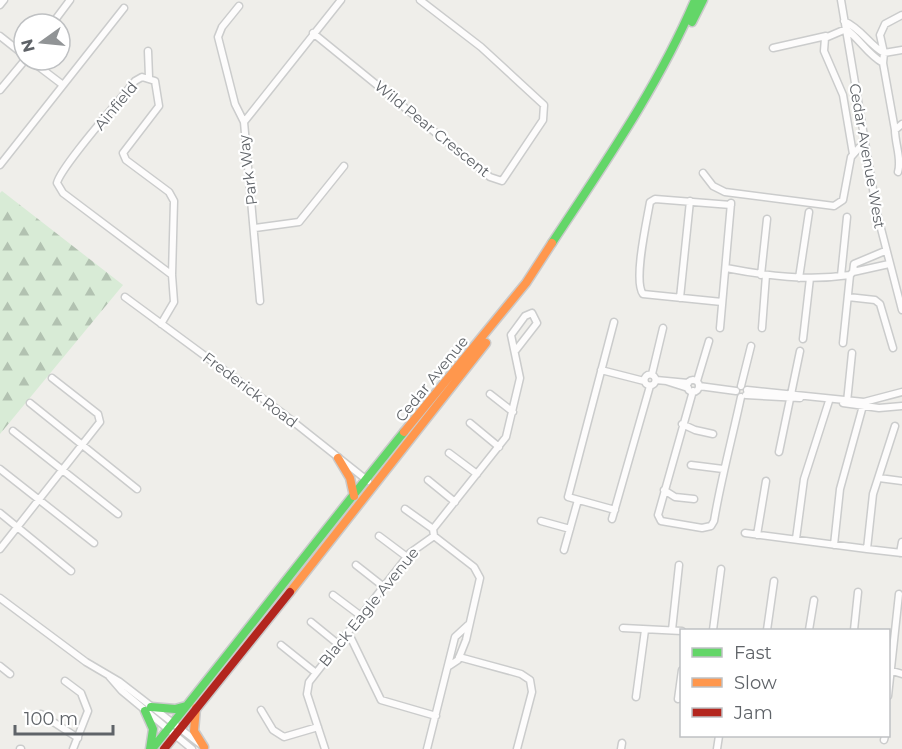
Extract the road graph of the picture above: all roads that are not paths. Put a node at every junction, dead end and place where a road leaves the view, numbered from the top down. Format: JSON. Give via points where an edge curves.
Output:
{"nodes":[{"id":1,"x":4,"y":0,"type":"edge"},
{"id":2,"x":341,"y":0,"type":"edge"},
{"id":3,"x":420,"y":0,"type":"edge"},
{"id":4,"x":695,"y":0,"type":"edge"},
{"id":5,"x":703,"y":0,"type":"edge"},
{"id":6,"x":841,"y":0,"type":"edge"},
{"id":7,"x":0,"y":5,"type":"edge"},
{"id":8,"x":240,"y":6,"type":"dead end"},
{"id":9,"x":124,"y":8,"type":"dead end"},
{"id":10,"x":902,"y":15,"type":"edge"},
{"id":11,"x":844,"y":21,"type":"junction"},
{"id":12,"x":846,"y":29,"type":"junction"},
{"id":13,"x":313,"y":33,"type":"junction"},
{"id":14,"x":0,"y":36,"type":"edge"},
{"id":15,"x":827,"y":36,"type":"junction"},
{"id":16,"x":12,"y":46,"type":"edge"},
{"id":17,"x":773,"y":48,"type":"dead end"},
{"id":18,"x":902,"y":50,"type":"edge"},
{"id":19,"x":148,"y":51,"type":"dead end"},
{"id":20,"x":884,"y":53,"type":"junction"},
{"id":21,"x":882,"y":63,"type":"junction"},
{"id":22,"x":15,"y":72,"type":"edge"},
{"id":23,"x":46,"y":72,"type":"edge"},
{"id":24,"x":149,"y":77,"type":"junction"},
{"id":25,"x":63,"y":85,"type":"junction"},
{"id":26,"x":0,"y":90,"type":"edge"},
{"id":27,"x":244,"y":122,"type":"junction"},
{"id":28,"x":902,"y":124,"type":"edge"},
{"id":29,"x":895,"y":130,"type":"junction"},
{"id":30,"x":865,"y":141,"type":"junction"},
{"id":31,"x":853,"y":154,"type":"junction"},
{"id":32,"x":0,"y":165,"type":"edge"},
{"id":33,"x":344,"y":166,"type":"dead end"},
{"id":34,"x":898,"y":172,"type":"dead end"},
{"id":35,"x":703,"y":173,"type":"dead end"},
{"id":36,"x":690,"y":201,"type":"junction"},
{"id":37,"x":809,"y":212,"type":"dead end"},
{"id":38,"x":847,"y":217,"type":"dead end"},
{"id":39,"x":767,"y":219,"type":"dead end"},
{"id":40,"x":255,"y":228,"type":"junction"},
{"id":41,"x":885,"y":251,"type":"junction"},
{"id":42,"x":889,"y":264,"type":"junction"},
{"id":43,"x":726,"y":268,"type":"junction"},
{"id":44,"x":851,"y":273,"type":"junction"},
{"id":45,"x":172,"y":275,"type":"junction"},
{"id":46,"x":764,"y":275,"type":"junction"},
{"id":47,"x":841,"y":276,"type":"junction"},
{"id":48,"x":799,"y":278,"type":"junction"},
{"id":49,"x":810,"y":278,"type":"junction"},
{"id":50,"x":125,"y":297,"type":"dead end"},
{"id":51,"x":848,"y":297,"type":"junction"},
{"id":52,"x":680,"y":298,"type":"junction"},
{"id":53,"x":260,"y":301,"type":"dead end"},
{"id":54,"x":722,"y":302,"type":"junction"},
{"id":55,"x":902,"y":310,"type":"edge"},
{"id":56,"x":614,"y":322,"type":"dead end"},
{"id":57,"x":161,"y":324,"type":"junction"},
{"id":58,"x":663,"y":327,"type":"dead end"},
{"id":59,"x":720,"y":327,"type":"dead end"},
{"id":60,"x":762,"y":328,"type":"dead end"},
{"id":61,"x":803,"y":339,"type":"dead end"},
{"id":62,"x":709,"y":341,"type":"dead end"},
{"id":63,"x":843,"y":343,"type":"dead end"},
{"id":64,"x":751,"y":346,"type":"dead end"},
{"id":65,"x":893,"y":348,"type":"dead end"},
{"id":66,"x":516,"y":350,"type":"junction"},
{"id":67,"x":800,"y":351,"type":"dead end"},
{"id":68,"x":852,"y":353,"type":"dead end"},
{"id":69,"x":601,"y":370,"type":"junction"},
{"id":70,"x":654,"y":377,"type":"junction"},
{"id":71,"x":52,"y":378,"type":"dead end"},
{"id":72,"x":647,"y":383,"type":"junction"},
{"id":73,"x":698,"y":383,"type":"junction"},
{"id":74,"x":690,"y":388,"type":"junction"},
{"id":75,"x":742,"y":392,"type":"junction"},
{"id":76,"x":902,"y":392,"type":"edge"},
{"id":77,"x":490,"y":394,"type":"dead end"},
{"id":78,"x":791,"y":396,"type":"junction"},
{"id":79,"x":829,"y":401,"type":"junction"},
{"id":80,"x":847,"y":401,"type":"junction"},
{"id":81,"x":30,"y":403,"type":"dead end"},
{"id":82,"x":864,"y":404,"type":"junction"},
{"id":83,"x":902,"y":406,"type":"edge"},
{"id":84,"x":513,"y":412,"type":"junction"},
{"id":85,"x":470,"y":423,"type":"dead end"},
{"id":86,"x":682,"y":424,"type":"junction"},
{"id":87,"x":895,"y":426,"type":"dead end"},
{"id":88,"x":12,"y":431,"type":"dead end"},
{"id":89,"x":713,"y":434,"type":"dead end"},
{"id":90,"x":84,"y":445,"type":"junction"},
{"id":91,"x":499,"y":447,"type":"junction"},
{"id":92,"x":779,"y":452,"type":"dead end"},
{"id":93,"x":449,"y":453,"type":"dead end"},
{"id":94,"x":338,"y":458,"type":"junction"},
{"id":95,"x":691,"y":465,"type":"dead end"},
{"id":96,"x":0,"y":469,"type":"edge"},
{"id":97,"x":723,"y":469,"type":"junction"},
{"id":98,"x":63,"y":471,"type":"junction"},
{"id":99,"x":477,"y":474,"type":"junction"},
{"id":100,"x":879,"y":478,"type":"junction"},
{"id":101,"x":428,"y":480,"type":"dead end"},
{"id":102,"x":766,"y":481,"type":"dead end"},
{"id":103,"x":902,"y":482,"type":"edge"},
{"id":104,"x":370,"y":483,"type":"junction"},
{"id":105,"x":137,"y":489,"type":"dead end"},
{"id":106,"x":664,"y":490,"type":"junction"},
{"id":107,"x":354,"y":496,"type":"junction"},
{"id":108,"x":694,"y":499,"type":"dead end"},
{"id":109,"x":579,"y":500,"type":"junction"},
{"id":110,"x":40,"y":501,"type":"junction"},
{"id":111,"x":456,"y":501,"type":"junction"},
{"id":112,"x":405,"y":509,"type":"dead end"},
{"id":113,"x":615,"y":510,"type":"junction"},
{"id":114,"x":0,"y":513,"type":"edge"},
{"id":115,"x":118,"y":514,"type":"dead end"},
{"id":116,"x":612,"y":519,"type":"dead end"},
{"id":117,"x":541,"y":521,"type":"dead end"},
{"id":118,"x":19,"y":528,"type":"junction"},
{"id":119,"x":570,"y":529,"type":"junction"},
{"id":120,"x":433,"y":533,"type":"junction"},
{"id":121,"x":745,"y":533,"type":"dead end"},
{"id":122,"x":757,"y":534,"type":"junction"},
{"id":123,"x":379,"y":536,"type":"dead end"},
{"id":124,"x":796,"y":539,"type":"junction"},
{"id":125,"x":902,"y":542,"type":"edge"},
{"id":126,"x":94,"y":543,"type":"dead end"},
{"id":127,"x":834,"y":545,"type":"junction"},
{"id":128,"x":0,"y":549,"type":"edge"},
{"id":129,"x":867,"y":549,"type":"junction"},
{"id":130,"x":564,"y":550,"type":"dead end"},
{"id":131,"x":901,"y":553,"type":"edge"},
{"id":132,"x":407,"y":557,"type":"junction"},
{"id":133,"x":356,"y":565,"type":"dead end"},
{"id":134,"x":680,"y":565,"type":"dead end"},
{"id":135,"x":721,"y":569,"type":"dead end"},
{"id":136,"x":71,"y":571,"type":"dead end"},
{"id":137,"x":774,"y":581,"type":"dead end"},
{"id":138,"x":384,"y":587,"type":"junction"},
{"id":139,"x":858,"y":592,"type":"dead end"},
{"id":140,"x":333,"y":594,"type":"dead end"},
{"id":141,"x":899,"y":594,"type":"dead end"},
{"id":142,"x":0,"y":598,"type":"edge"},
{"id":143,"x":814,"y":600,"type":"dead end"},
{"id":144,"x":361,"y":616,"type":"junction"},
{"id":145,"x":310,"y":622,"type":"dead end"},
{"id":146,"x":471,"y":622,"type":"junction"},
{"id":147,"x":623,"y":628,"type":"dead end"},
{"id":148,"x":713,"y":629,"type":"edge"},
{"id":149,"x":767,"y":629,"type":"edge"},
{"id":150,"x":809,"y":629,"type":"edge"},
{"id":151,"x":854,"y":629,"type":"edge"},
{"id":152,"x":645,"y":630,"type":"junction"},
{"id":153,"x":672,"y":630,"type":"junction"},
{"id":154,"x":680,"y":631,"type":"edge"},
{"id":155,"x":348,"y":632,"type":"junction"},
{"id":156,"x":338,"y":644,"type":"junction"},
{"id":157,"x":281,"y":645,"type":"dead end"},
{"id":158,"x":459,"y":657,"type":"junction"},
{"id":159,"x":0,"y":666,"type":"edge"},
{"id":160,"x":449,"y":666,"type":"junction"},
{"id":161,"x":890,"y":670,"type":"edge"},
{"id":162,"x":316,"y":673,"type":"junction"},
{"id":163,"x":10,"y":674,"type":"dead end"},
{"id":164,"x":902,"y":674,"type":"edge"},
{"id":165,"x":680,"y":680,"type":"edge"},
{"id":166,"x":65,"y":681,"type":"dead end"},
{"id":167,"x":636,"y":697,"type":"dead end"},
{"id":168,"x":678,"y":699,"type":"dead end"},
{"id":169,"x":192,"y":707,"type":"junction"},
{"id":170,"x":148,"y":709,"type":"junction"},
{"id":171,"x":261,"y":710,"type":"dead end"},
{"id":172,"x":41,"y":714,"type":"dead end"},
{"id":173,"x":436,"y":716,"type":"junction"},
{"id":174,"x":318,"y":727,"type":"junction"},
{"id":175,"x":174,"y":728,"type":"junction"},
{"id":176,"x":78,"y":738,"type":"junction"},
{"id":177,"x":206,"y":748,"type":"edge"},
{"id":178,"x":73,"y":749,"type":"edge"},
{"id":179,"x":151,"y":749,"type":"edge"},
{"id":180,"x":164,"y":749,"type":"edge"},
{"id":181,"x":192,"y":749,"type":"edge"},
{"id":182,"x":325,"y":749,"type":"edge"},
{"id":183,"x":427,"y":749,"type":"edge"},
{"id":184,"x":517,"y":749,"type":"edge"}],
"edges":[{"from":1,"to":7,"type":"street"},
{"from":2,"to":13,"type":"street","name":"Park Way"},
{"from":3,"to":13,"type":"street","name":"Wild Pear Crescent","via":[[544,105],[543,120],[507,177],[500,181],[490,177]]},
{"from":4,"to":104,"type":"main road","name":"Cedar Avenue","via":[[636,116],[548,253]]},
{"from":5,"to":104,"type":"main road","name":"Cedar Avenue","via":[[631,132],[555,250]]},
{"from":6,"to":11,"type":"street","name":"Cedar Avenue West"},
{"from":8,"to":27,"type":"street","via":[[218,37],[234,104]]},
{"from":9,"to":25,"type":"street"},
{"from":10,"to":20,"type":"street","via":[[883,27],[880,38]]},
{"from":11,"to":12,"type":"street","name":"Cedar Avenue West"},
{"from":11,"to":20,"type":"street","via":[[862,31],[871,46]]},
{"from":12,"to":15,"type":"street"},
{"from":12,"to":21,"type":"street"},
{"from":12,"to":30,"type":"street","name":"Cedar Avenue West"},
{"from":13,"to":27,"type":"street","name":"Park Way"},
{"from":14,"to":16,"type":"street"},
{"from":15,"to":17,"type":"street"},
{"from":15,"to":31,"type":"street","via":[[824,51],[841,87]]},
{"from":18,"to":20,"type":"street"},
{"from":19,"to":24,"type":"street"},
{"from":20,"to":21,"type":"street"},
{"from":21,"to":29,"type":"street"},
{"from":22,"to":26,"type":"street"},
{"from":23,"to":25,"type":"street"},
{"from":24,"to":45,"type":"street","name":"Ainfield","via":[[156,85],[159,106],[123,153],[126,160],[173,198]]},
{"from":24,"to":45,"type":"street","name":"Ainfield","via":[[135,81],[57,183],[63,193]]},
{"from":25,"to":32,"type":"street"},
{"from":27,"to":40,"type":"street","name":"Park Way"},
{"from":28,"to":29,"type":"street"},
{"from":29,"to":34,"type":"street"},
{"from":30,"to":31,"type":"street"},
{"from":30,"to":41,"type":"street","name":"Cedar Avenue West"},
{"from":31,"to":35,"type":"street","via":[[843,200],[834,206],[725,192],[713,186]]},
{"from":33,"to":40,"type":"street","via":[[298,222]]},
{"from":36,"to":43,"type":"street","via":[[731,203]]},
{"from":36,"to":52,"type":"street"},
{"from":36,"to":52,"type":"street","via":[[658,198],[650,202],[642,258],[639,288],[643,294]]},
{"from":37,"to":48,"type":"street"},
{"from":38,"to":47,"type":"street"},
{"from":39,"to":46,"type":"street"},
{"from":40,"to":53,"type":"street","name":"Park Way"},
{"from":41,"to":42,"type":"street","name":"Cedar Avenue West"},
{"from":41,"to":44,"type":"street","via":[[854,264]]},
{"from":42,"to":44,"type":"street"},
{"from":42,"to":55,"type":"street","name":"Cedar Avenue West"},
{"from":43,"to":46,"type":"street"},
{"from":43,"to":54,"type":"street"},
{"from":44,"to":47,"type":"street"},
{"from":44,"to":51,"type":"street"},
{"from":45,"to":57,"type":"street","name":"Ainfield","via":[[174,302]]},
{"from":46,"to":48,"type":"street"},
{"from":46,"to":60,"type":"street"},
{"from":47,"to":49,"type":"street"},
{"from":48,"to":49,"type":"street"},
{"from":49,"to":61,"type":"street"},
{"from":50,"to":57,"type":"street","name":"Frederick Road"},
{"from":51,"to":63,"type":"street"},
{"from":51,"to":65,"type":"street","via":[[880,304]]},
{"from":52,"to":54,"type":"street"},
{"from":54,"to":59,"type":"street"},
{"from":56,"to":69,"type":"street"},
{"from":57,"to":94,"type":"street","name":"Frederick Road"},
{"from":58,"to":70,"type":"street"},
{"from":62,"to":73,"type":"street"},
{"from":64,"to":75,"type":"street"},
{"from":66,"to":66,"type":"street","name":"Black Eagle Avenue","via":[[513,331],[526,314],[532,313],[537,323]]},
{"from":66,"to":84,"type":"street","name":"Black Eagle Avenue","via":[[520,378]]},
{"from":67,"to":78,"type":"street"},
{"from":68,"to":80,"type":"street"},
{"from":69,"to":72,"type":"street"},
{"from":69,"to":109,"type":"street","via":[[568,497]]},
{"from":70,"to":72,"type":"street"},
{"from":70,"to":72,"type":"street","via":[[646,375]]},
{"from":70,"to":74,"type":"street"},
{"from":71,"to":90,"type":"street","via":[[98,414],[99,426]]},
{"from":72,"to":113,"type":"street"},
{"from":73,"to":74,"type":"street"},
{"from":73,"to":74,"type":"street"},
{"from":73,"to":75,"type":"street"},
{"from":74,"to":86,"type":"street"},
{"from":75,"to":78,"type":"street"},
{"from":75,"to":97,"type":"street"},
{"from":76,"to":82,"type":"street"},
{"from":77,"to":84,"type":"street"},
{"from":78,"to":79,"type":"street"},
{"from":78,"to":80,"type":"street"},
{"from":78,"to":92,"type":"street"},
{"from":79,"to":80,"type":"street"},
{"from":79,"to":124,"type":"street","via":[[804,479]]},
{"from":80,"to":82,"type":"street"},
{"from":81,"to":90,"type":"street"},
{"from":82,"to":83,"type":"street"},
{"from":82,"to":127,"type":"street","via":[[841,482]]},
{"from":84,"to":91,"type":"street","name":"Black Eagle Avenue"},
{"from":85,"to":91,"type":"street"},
{"from":86,"to":89,"type":"street"},
{"from":86,"to":106,"type":"street"},
{"from":87,"to":100,"type":"street"},
{"from":88,"to":98,"type":"street"},
{"from":90,"to":98,"type":"street"},
{"from":90,"to":105,"type":"street"},
{"from":91,"to":99,"type":"street","name":"Black Eagle Avenue"},
{"from":93,"to":99,"type":"street"},
{"from":94,"to":104,"type":"street","name":"Frederick Road"},
{"from":94,"to":107,"type":"main road","via":[[351,478]]},
{"from":95,"to":97,"type":"street"},
{"from":96,"to":110,"type":"street"},
{"from":97,"to":106,"type":"street","via":[[714,521],[708,527],[661,521],[658,515]]},
{"from":98,"to":110,"type":"street"},
{"from":98,"to":115,"type":"street"},
{"from":99,"to":111,"type":"street","name":"Black Eagle Avenue"},
{"from":100,"to":103,"type":"street"},
{"from":100,"to":129,"type":"street"},
{"from":101,"to":111,"type":"street"},
{"from":102,"to":122,"type":"street"},
{"from":104,"to":107,"type":"main road","name":"Cedar Avenue"},
{"from":104,"to":169,"type":"main road","name":"Cedar Avenue"},
{"from":106,"to":108,"type":"street","via":[[675,497]]},
{"from":107,"to":169,"type":"main road","name":"Cedar Avenue"},
{"from":109,"to":113,"type":"street"},
{"from":109,"to":119,"type":"street"},
{"from":110,"to":118,"type":"street"},
{"from":110,"to":126,"type":"street"},
{"from":111,"to":120,"type":"street","name":"Black Eagle Avenue"},
{"from":112,"to":120,"type":"street"},
{"from":113,"to":116,"type":"street"},
{"from":114,"to":118,"type":"street"},
{"from":117,"to":119,"type":"street"},
{"from":118,"to":128,"type":"street"},
{"from":118,"to":136,"type":"street"},
{"from":119,"to":130,"type":"street"},
{"from":120,"to":132,"type":"street","name":"Black Eagle Avenue"},
{"from":120,"to":146,"type":"street","via":[[478,573],[480,586]]},
{"from":121,"to":122,"type":"street"},
{"from":122,"to":124,"type":"street"},
{"from":123,"to":132,"type":"street"},
{"from":124,"to":127,"type":"street"},
{"from":125,"to":131,"type":"street"},
{"from":127,"to":129,"type":"street"},
{"from":129,"to":131,"type":"street"},
{"from":132,"to":138,"type":"street","name":"Black Eagle Avenue"},
{"from":133,"to":138,"type":"street"},
{"from":134,"to":153,"type":"street"},
{"from":135,"to":148,"type":"street"},
{"from":137,"to":149,"type":"street"},
{"from":138,"to":144,"type":"street","name":"Black Eagle Avenue"},
{"from":139,"to":151,"type":"street"},
{"from":140,"to":144,"type":"street"},
{"from":141,"to":161,"type":"street"},
{"from":142,"to":170,"type":"street"},
{"from":143,"to":150,"type":"street"},
{"from":144,"to":155,"type":"street","name":"Black Eagle Avenue"},
{"from":145,"to":156,"type":"street"},
{"from":146,"to":158,"type":"street"},
{"from":146,"to":160,"type":"street","via":[[455,637]]},
{"from":147,"to":152,"type":"street"},
{"from":152,"to":153,"type":"street"},
{"from":152,"to":167,"type":"street"},
{"from":153,"to":154,"type":"street"},
{"from":155,"to":156,"type":"street","name":"Black Eagle Avenue"},
{"from":155,"to":173,"type":"street","via":[[381,700]]},
{"from":156,"to":162,"type":"street","name":"Black Eagle Avenue"},
{"from":157,"to":162,"type":"street"},
{"from":158,"to":160,"type":"street"},
{"from":158,"to":184,"type":"street","via":[[530,680],[532,692]]},
{"from":159,"to":163,"type":"street"},
{"from":160,"to":173,"type":"street"},
{"from":161,"to":164,"type":"street"},
{"from":162,"to":174,"type":"street","name":"Black Eagle Avenue","via":[[306,690]]},
{"from":165,"to":168,"type":"street"},
{"from":166,"to":176,"type":"street","via":[[83,697],[88,711]]},
{"from":169,"to":170,"type":"main road"},
{"from":169,"to":175,"type":"main road","name":"Cedar Avenue"},
{"from":169,"to":177,"type":"main road","via":[[194,731]]},
{"from":170,"to":175,"type":"street"},
{"from":170,"to":179,"type":"main road","via":[[153,729]]},
{"from":171,"to":174,"type":"street","via":[[273,730],[284,737]]},
{"from":172,"to":176,"type":"street"},
{"from":173,"to":183,"type":"street"},
{"from":174,"to":182,"type":"street","name":"Black Eagle Avenue"},
{"from":175,"to":177,"type":"street"},
{"from":175,"to":179,"type":"main road","name":"Cedar Avenue"},
{"from":175,"to":180,"type":"main road","name":"Cedar Avenue"},
{"from":175,"to":181,"type":"street"},
{"from":176,"to":178,"type":"street"}]}
